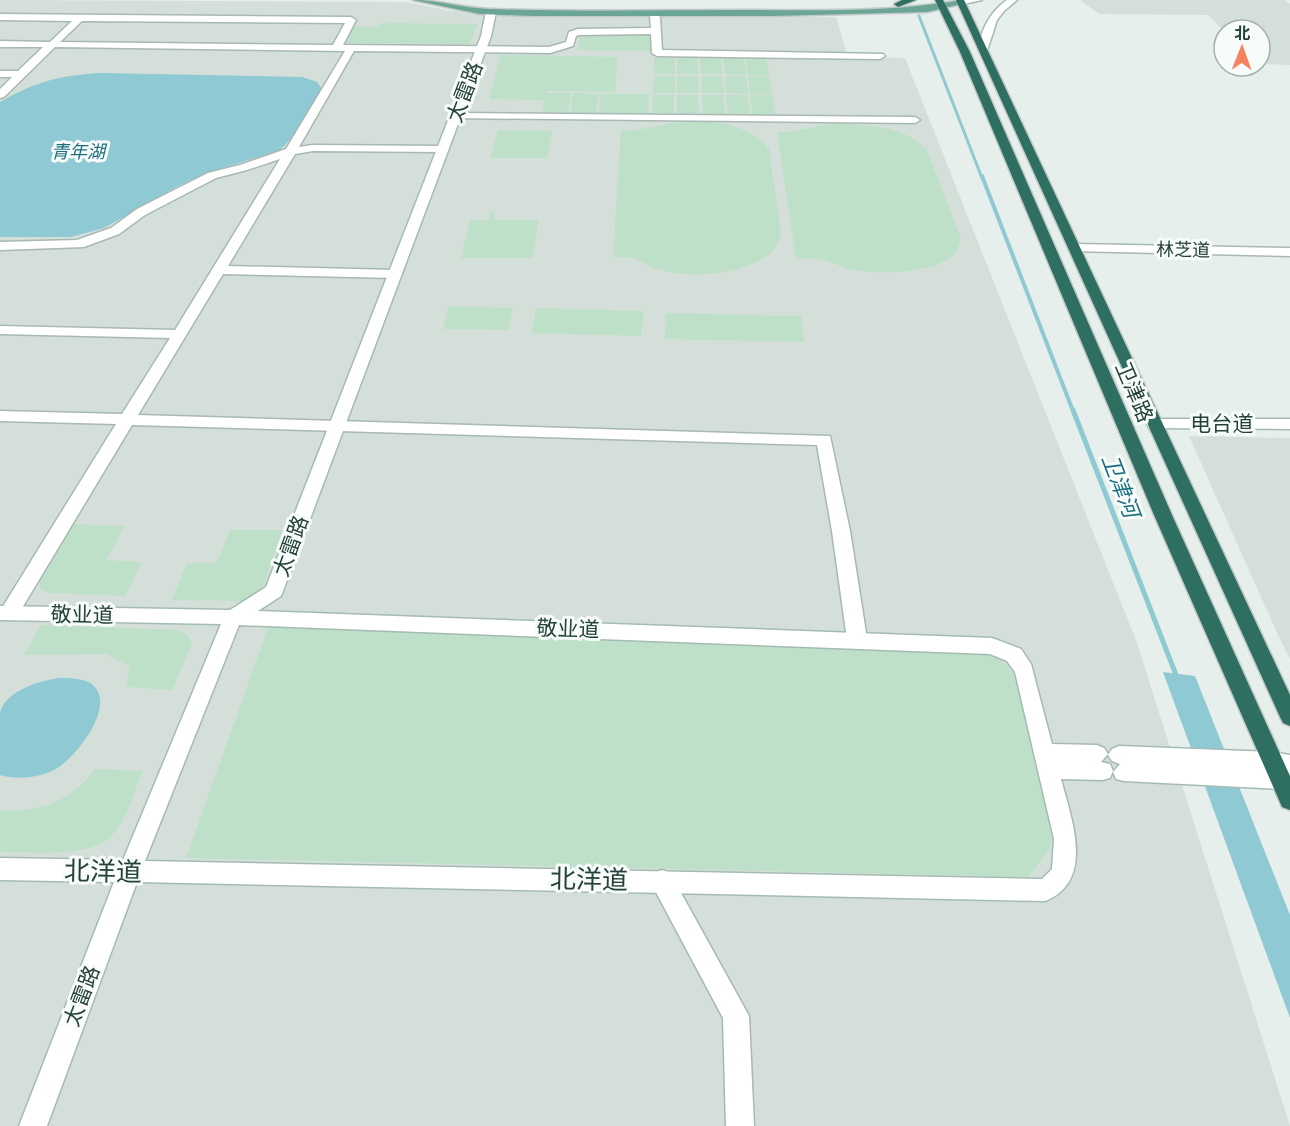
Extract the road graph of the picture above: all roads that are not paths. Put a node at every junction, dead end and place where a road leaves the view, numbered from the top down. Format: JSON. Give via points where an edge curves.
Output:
{"nodes":[{"id":1,"x":417,"y":0,"type":"edge"},
{"id":2,"x":448,"y":0,"type":"edge"},
{"id":3,"x":912,"y":0,"type":"edge"},
{"id":4,"x":924,"y":0,"type":"edge"},
{"id":5,"x":978,"y":0,"type":"edge"},
{"id":6,"x":1013,"y":0,"type":"edge"},
{"id":7,"x":961,"y":2,"type":"edge"},
{"id":8,"x":941,"y":3,"type":"edge"},
{"id":9,"x":898,"y":4,"type":"junction"},
{"id":10,"x":491,"y":12,"type":"junction"},
{"id":11,"x":0,"y":17,"type":"edge"},
{"id":12,"x":655,"y":17,"type":"dead end"},
{"id":13,"x":80,"y":18,"type":"junction"},
{"id":14,"x":655,"y":31,"type":"junction"},
{"id":15,"x":0,"y":44,"type":"edge"},
{"id":16,"x":52,"y":44,"type":"junction"},
{"id":17,"x":336,"y":48,"type":"junction"},
{"id":18,"x":351,"y":48,"type":"junction"},
{"id":19,"x":984,"y":49,"type":"junction"},
{"id":20,"x":481,"y":50,"type":"junction"},
{"id":21,"x":880,"y":56,"type":"dead end"},
{"id":22,"x":0,"y":74,"type":"edge"},
{"id":23,"x":21,"y":74,"type":"junction"},
{"id":24,"x":0,"y":95,"type":"edge"},
{"id":25,"x":456,"y":116,"type":"junction"},
{"id":26,"x":915,"y":120,"type":"dead end"},
{"id":27,"x":443,"y":149,"type":"junction"},
{"id":28,"x":291,"y":151,"type":"junction"},
{"id":29,"x":0,"y":246,"type":"edge"},
{"id":30,"x":1076,"y":248,"type":"junction"},
{"id":31,"x":1290,"y":252,"type":"edge"},
{"id":32,"x":218,"y":270,"type":"junction"},
{"id":33,"x":396,"y":274,"type":"junction"},
{"id":34,"x":0,"y":330,"type":"edge"},
{"id":35,"x":179,"y":334,"type":"junction"},
{"id":36,"x":0,"y":416,"type":"edge"},
{"id":37,"x":127,"y":419,"type":"junction"},
{"id":38,"x":1155,"y":423,"type":"junction"},
{"id":39,"x":1290,"y":424,"type":"edge"},
{"id":40,"x":338,"y":425,"type":"junction"},
{"id":41,"x":5,"y":613,"type":"edge"},
{"id":42,"x":233,"y":617,"type":"junction"},
{"id":43,"x":857,"y":639,"type":"junction"},
{"id":44,"x":1290,"y":717,"type":"edge"},
{"id":45,"x":1045,"y":761,"type":"junction"},
{"id":46,"x":1100,"y":763,"type":"dead end"},
{"id":47,"x":1122,"y":763,"type":"dead end"},
{"id":48,"x":1283,"y":770,"type":"edge"},
{"id":49,"x":1290,"y":800,"type":"edge"},
{"id":50,"x":0,"y":869,"type":"edge"},
{"id":51,"x":129,"y":873,"type":"junction"},
{"id":52,"x":662,"y":881,"type":"junction"},
{"id":53,"x":33,"y":1126,"type":"edge"},
{"id":54,"x":740,"y":1126,"type":"edge"}],
"edges":[{"from":1,"to":10,"type":"main road"},
{"from":2,"to":9,"type":"main road","via":[[514,7]]},
{"from":3,"to":9,"type":"highway"},
{"from":4,"to":9,"type":"main road"},
{"from":5,"to":7,"type":"street"},
{"from":6,"to":19,"type":"street","via":[[990,21]]},
{"from":7,"to":8,"type":"main road"},
{"from":7,"to":19,"type":"highway","name":"卫津路"},
{"from":8,"to":10,"type":"main road","via":[[771,13]]},
{"from":8,"to":48,"type":"highway","name":"卫津路","via":[[1163,516]]},
{"from":10,"to":20,"type":"street","name":"太雷路"},
{"from":11,"to":13,"type":"street"},
{"from":12,"to":14,"type":"street"},
{"from":13,"to":16,"type":"street"},
{"from":13,"to":17,"type":"street","via":[[351,20]]},
{"from":14,"to":20,"type":"street","via":[[578,32],[572,34],[570,44],[550,50]]},
{"from":14,"to":21,"type":"street","via":[[657,53]]},
{"from":15,"to":16,"type":"street"},
{"from":16,"to":17,"type":"street"},
{"from":16,"to":23,"type":"street"},
{"from":17,"to":18,"type":"street"},
{"from":18,"to":20,"type":"street"},
{"from":18,"to":28,"type":"street"},
{"from":19,"to":30,"type":"highway","name":"卫津路"},
{"from":20,"to":25,"type":"street","name":"太雷路"},
{"from":22,"to":23,"type":"street"},
{"from":23,"to":24,"type":"street"},
{"from":25,"to":26,"type":"street"},
{"from":25,"to":27,"type":"street","name":"太雷路"},
{"from":27,"to":28,"type":"street"},
{"from":27,"to":33,"type":"street","name":"太雷路"},
{"from":28,"to":29,"type":"street","via":[[212,175],[141,212],[116,231],[79,244]]},
{"from":28,"to":32,"type":"street"},
{"from":30,"to":31,"type":"street","name":"林芝道"},
{"from":30,"to":38,"type":"highway","name":"卫津路"},
{"from":32,"to":33,"type":"street"},
{"from":32,"to":35,"type":"street"},
{"from":33,"to":40,"type":"street","name":"太雷路"},
{"from":34,"to":35,"type":"street"},
{"from":35,"to":37,"type":"street"},
{"from":36,"to":37,"type":"street"},
{"from":37,"to":40,"type":"street"},
{"from":37,"to":41,"type":"street"},
{"from":38,"to":39,"type":"street","name":"电台道"},
{"from":38,"to":44,"type":"highway","name":"卫津路"},
{"from":40,"to":42,"type":"street","name":"太雷路","via":[[274,591]]},
{"from":40,"to":43,"type":"street","via":[[824,440]]},
{"from":41,"to":42,"type":"street","name":"敬业道"},
{"from":42,"to":43,"type":"street","name":"敬业道"},
{"from":42,"to":51,"type":"street","name":"太雷路"},
{"from":43,"to":45,"type":"street","name":"敬业道","via":[[977,644],[1004,650],[1021,662],[1024,670]]},
{"from":45,"to":46,"type":"street"},
{"from":45,"to":52,"type":"street","name":"北洋道","via":[[1065,838],[1062,876],[1056,885],[1045,890]]},
{"from":47,"to":48,"type":"street"},
{"from":48,"to":49,"type":"highway","name":"卫津路"},
{"from":50,"to":51,"type":"street","name":"北洋道"},
{"from":51,"to":52,"type":"street","name":"北洋道"},
{"from":51,"to":53,"type":"street","name":"太雷路"},
{"from":52,"to":54,"type":"street","via":[[736,1016]]}]}
